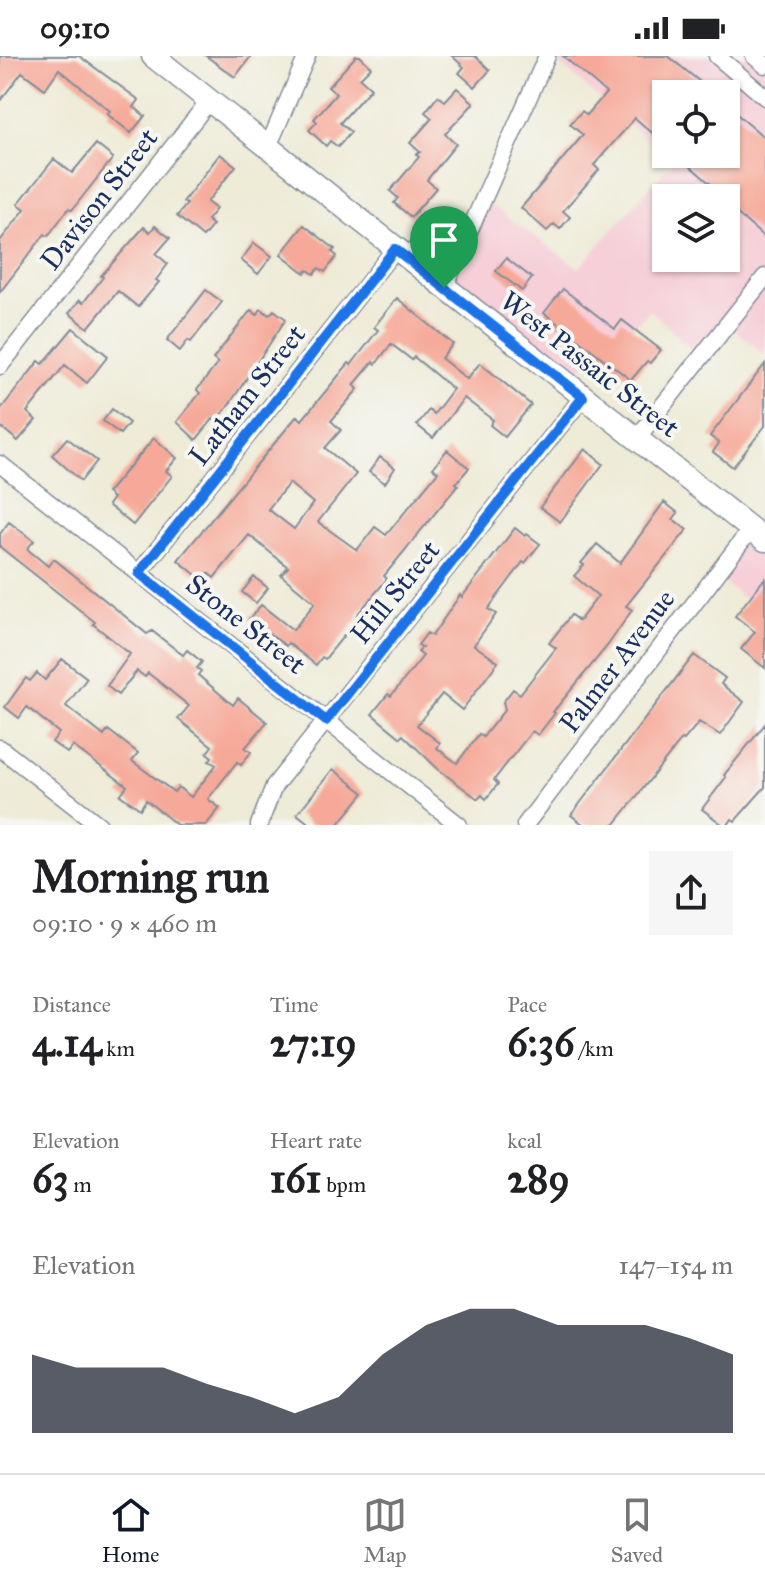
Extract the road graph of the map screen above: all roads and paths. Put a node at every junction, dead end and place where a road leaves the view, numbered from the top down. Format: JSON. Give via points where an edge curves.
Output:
{"nodes":[{"id":1,"x":153,"y":56,"type":"edge"},
{"id":2,"x":307,"y":56,"type":"edge"},
{"id":3,"x":547,"y":56,"type":"edge"},
{"id":4,"x":717,"y":56,"type":"edge"},
{"id":5,"x":754,"y":56,"type":"edge"},
{"id":6,"x":765,"y":65,"type":"edge"},
{"id":7,"x":765,"y":97,"type":"edge"},
{"id":8,"x":209,"y":101,"type":"junction"},
{"id":9,"x":268,"y":147,"type":"junction"},
{"id":10,"x":395,"y":249,"type":"junction"},
{"id":11,"x":765,"y":277,"type":"edge"},
{"id":12,"x":444,"y":288,"type":"junction"},
{"id":13,"x":0,"y":366,"type":"edge"},
{"id":14,"x":583,"y":397,"type":"junction"},
{"id":15,"x":637,"y":438,"type":"junction"},
{"id":16,"x":0,"y":464,"type":"edge"},
{"id":17,"x":758,"y":534,"type":"edge"},
{"id":18,"x":139,"y":573,"type":"junction"},
{"id":19,"x":326,"y":721,"type":"junction"},
{"id":20,"x":0,"y":748,"type":"edge"},
{"id":21,"x":99,"y":825,"type":"edge"},
{"id":22,"x":259,"y":825,"type":"edge"},
{"id":23,"x":459,"y":825,"type":"edge"},
{"id":24,"x":525,"y":825,"type":"edge"}],
"edges":[{"from":1,"to":8,"type":"main road","name":"West Passaic Street"},
{"from":2,"to":9,"type":"street"},
{"from":3,"to":12,"type":"street"},
{"from":4,"to":7,"type":"street"},
{"from":5,"to":6,"type":"street"},
{"from":8,"to":9,"type":"main road","name":"West Passaic Street"},
{"from":8,"to":13,"type":"street","name":"Davison Street"},
{"from":9,"to":10,"type":"main road","name":"West Passaic Street"},
{"from":10,"to":12,"type":"main road","name":"West Passaic Street"},
{"from":10,"to":18,"type":"street","name":"Latham Street"},
{"from":11,"to":15,"type":"street"},
{"from":12,"to":14,"type":"main road","name":"West Passaic Street"},
{"from":14,"to":15,"type":"main road","name":"West Passaic Street"},
{"from":14,"to":19,"type":"street","name":"Hill Street"},
{"from":15,"to":17,"type":"main road","name":"West Passaic Street"},
{"from":16,"to":18,"type":"street","name":"Stone Street"},
{"from":17,"to":24,"type":"street","name":"Palmer Avenue"},
{"from":18,"to":19,"type":"street","name":"Stone Street"},
{"from":19,"to":22,"type":"street","name":"Hill Street","via":[[274,786]]},
{"from":19,"to":23,"type":"street","name":"Stone Street"},
{"from":20,"to":21,"type":"street"}]}
